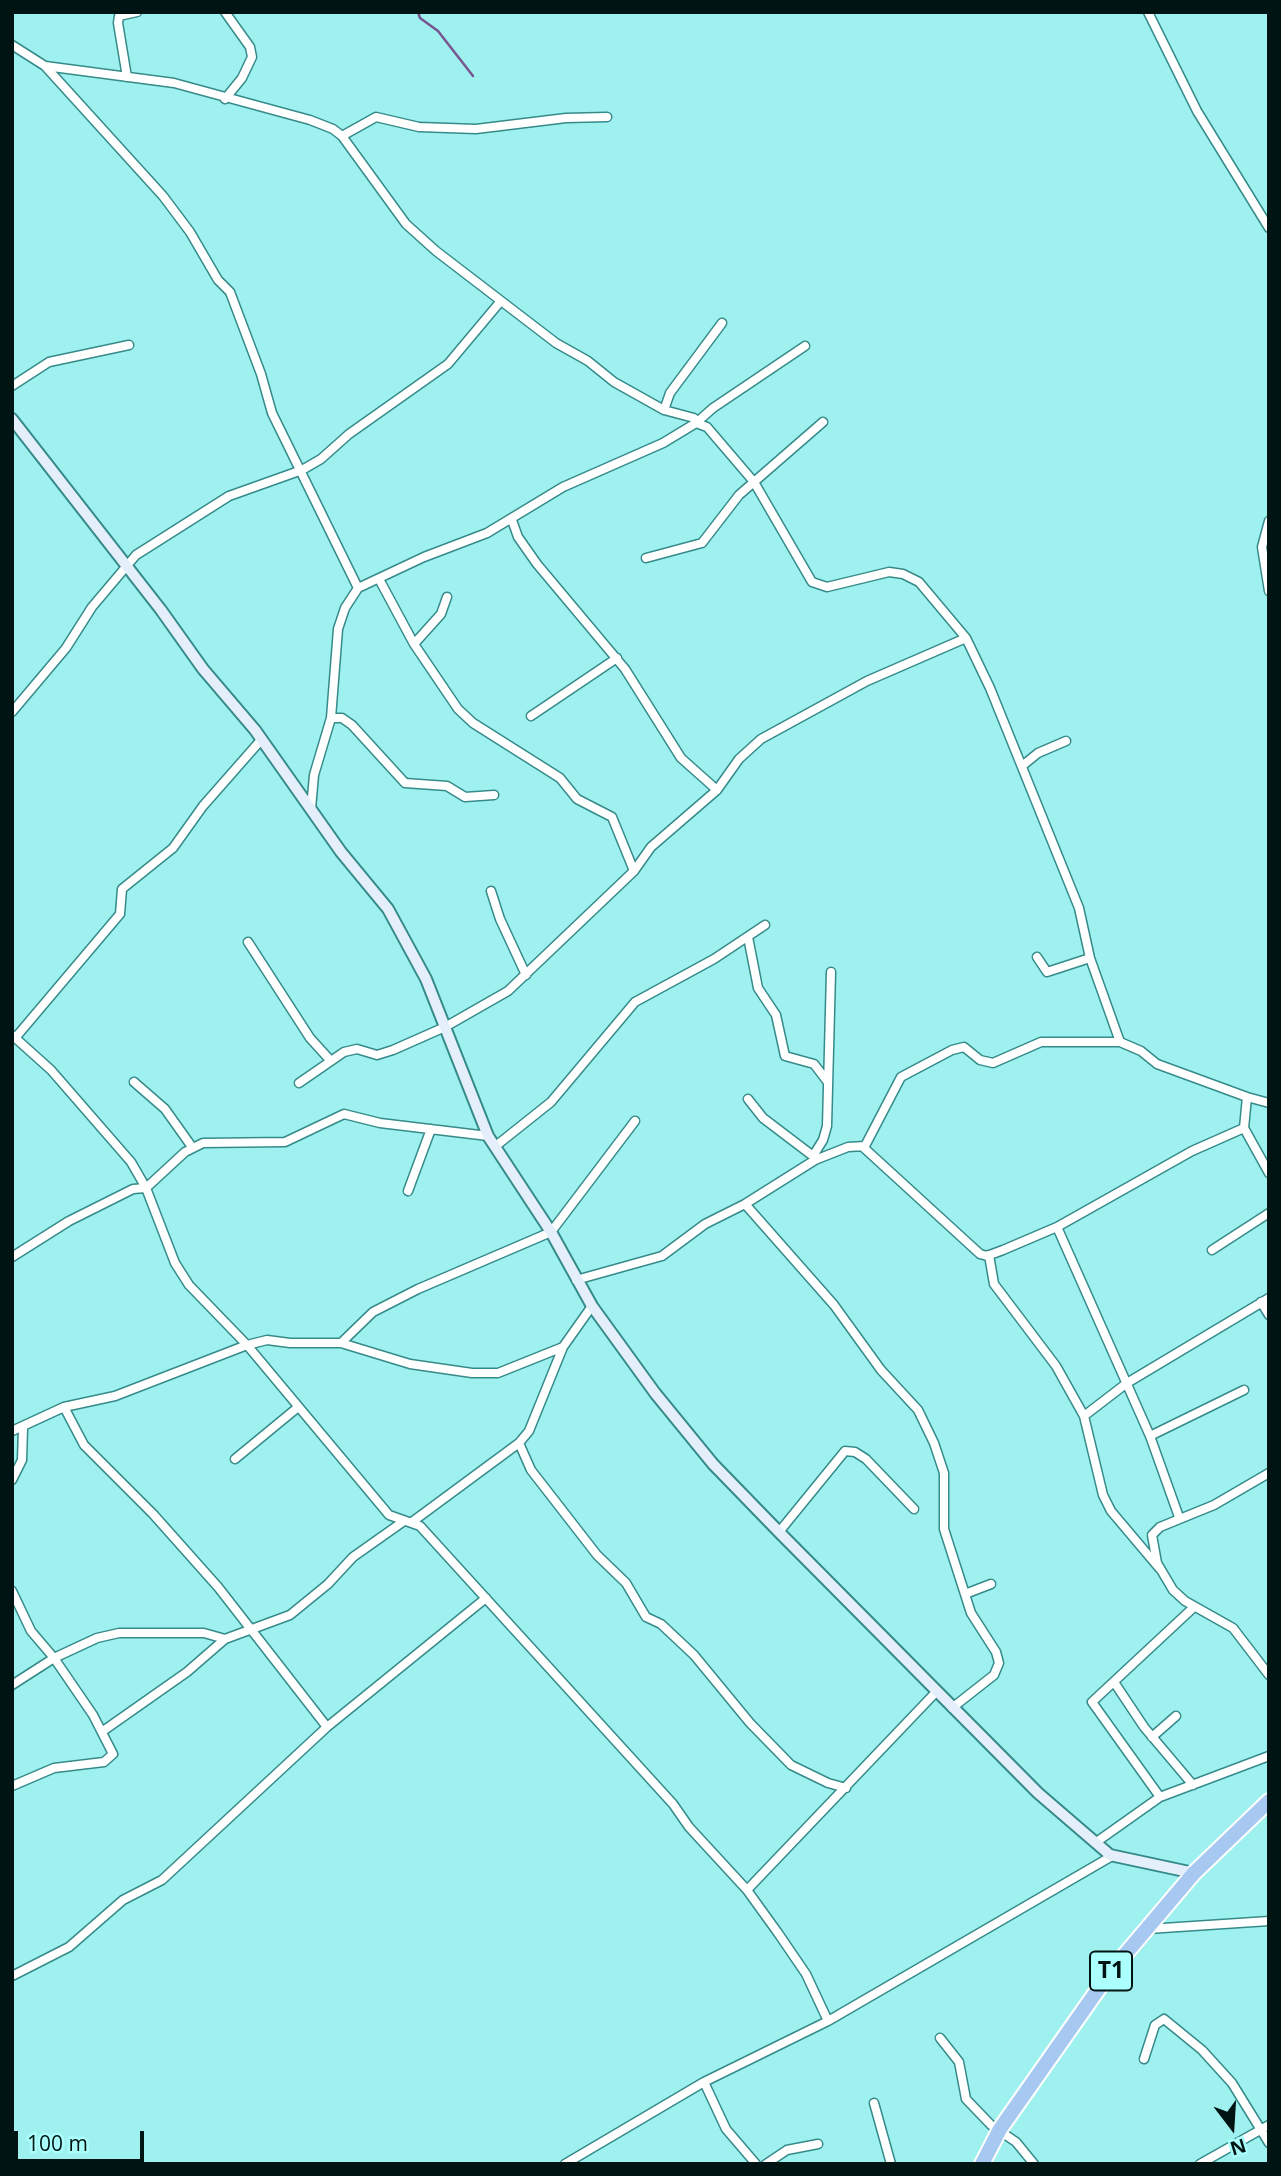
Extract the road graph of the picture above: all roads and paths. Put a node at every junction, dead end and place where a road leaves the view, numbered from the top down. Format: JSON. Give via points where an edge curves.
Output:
{"nodes":[{"id":1,"x":137,"y":12,"type":"edge"},
{"id":2,"x":225,"y":12,"type":"edge"},
{"id":3,"x":1148,"y":12,"type":"edge"},
{"id":4,"x":118,"y":14,"type":"edge"},
{"id":5,"x":12,"y":45,"type":"edge"},
{"id":6,"x":45,"y":66,"type":"junction"},
{"id":7,"x":127,"y":77,"type":"junction"},
{"id":8,"x":225,"y":99,"type":"junction"},
{"id":9,"x":607,"y":117,"type":"dead end"},
{"id":10,"x":342,"y":136,"type":"junction"},
{"id":11,"x":1269,"y":228,"type":"edge"},
{"id":12,"x":500,"y":302,"type":"junction"},
{"id":13,"x":722,"y":323,"type":"dead end"},
{"id":14,"x":129,"y":345,"type":"dead end"},
{"id":15,"x":805,"y":346,"type":"dead end"},
{"id":16,"x":12,"y":386,"type":"edge"},
{"id":17,"x":664,"y":410,"type":"junction"},
{"id":18,"x":12,"y":419,"type":"edge"},
{"id":19,"x":823,"y":422,"type":"dead end"},
{"id":20,"x":696,"y":423,"type":"junction"},
{"id":21,"x":302,"y":470,"type":"junction"},
{"id":22,"x":754,"y":482,"type":"junction"},
{"id":23,"x":512,"y":520,"type":"junction"},
{"id":24,"x":1269,"y":521,"type":"edge"},
{"id":25,"x":646,"y":558,"type":"dead end"},
{"id":26,"x":124,"y":565,"type":"junction"},
{"id":27,"x":379,"y":579,"type":"junction"},
{"id":28,"x":358,"y":588,"type":"junction"},
{"id":29,"x":1268,"y":588,"type":"edge"},
{"id":30,"x":447,"y":597,"type":"dead end"},
{"id":31,"x":966,"y":638,"type":"junction"},
{"id":32,"x":414,"y":644,"type":"junction"},
{"id":33,"x":617,"y":658,"type":"junction"},
{"id":34,"x":12,"y":712,"type":"edge"},
{"id":35,"x":531,"y":716,"type":"dead end"},
{"id":36,"x":331,"y":718,"type":"junction"},
{"id":37,"x":261,"y":740,"type":"junction"},
{"id":38,"x":1066,"y":741,"type":"dead end"},
{"id":39,"x":1022,"y":766,"type":"junction"},
{"id":40,"x":717,"y":790,"type":"junction"},
{"id":41,"x":494,"y":795,"type":"dead end"},
{"id":42,"x":311,"y":812,"type":"junction"},
{"id":43,"x":634,"y":871,"type":"junction"},
{"id":44,"x":491,"y":891,"type":"dead end"},
{"id":45,"x":765,"y":925,"type":"dead end"},
{"id":46,"x":748,"y":937,"type":"junction"},
{"id":47,"x":248,"y":942,"type":"dead end"},
{"id":48,"x":1037,"y":957,"type":"dead end"},
{"id":49,"x":1090,"y":958,"type":"junction"},
{"id":50,"x":831,"y":972,"type":"dead end"},
{"id":51,"x":526,"y":975,"type":"junction"},
{"id":52,"x":445,"y":1027,"type":"junction"},
{"id":53,"x":14,"y":1036,"type":"edge"},
{"id":54,"x":1120,"y":1042,"type":"junction"},
{"id":55,"x":330,"y":1060,"type":"junction"},
{"id":56,"x":134,"y":1082,"type":"dead end"},
{"id":57,"x":299,"y":1083,"type":"dead end"},
{"id":58,"x":829,"y":1084,"type":"junction"},
{"id":59,"x":1247,"y":1097,"type":"junction"},
{"id":60,"x":748,"y":1099,"type":"dead end"},
{"id":61,"x":1269,"y":1103,"type":"edge"},
{"id":62,"x":635,"y":1121,"type":"dead end"},
{"id":63,"x":1244,"y":1128,"type":"junction"},
{"id":64,"x":431,"y":1129,"type":"junction"},
{"id":65,"x":488,"y":1136,"type":"junction"},
{"id":66,"x":497,"y":1145,"type":"junction"},
{"id":67,"x":192,"y":1147,"type":"junction"},
{"id":68,"x":863,"y":1147,"type":"junction"},
{"id":69,"x":814,"y":1158,"type":"junction"},
{"id":70,"x":1269,"y":1173,"type":"edge"},
{"id":71,"x":146,"y":1188,"type":"junction"},
{"id":72,"x":408,"y":1191,"type":"dead end"},
{"id":73,"x":745,"y":1204,"type":"junction"},
{"id":74,"x":1269,"y":1213,"type":"edge"},
{"id":75,"x":1057,"y":1227,"type":"junction"},
{"id":76,"x":551,"y":1232,"type":"junction"},
{"id":77,"x":1212,"y":1250,"type":"dead end"},
{"id":78,"x":989,"y":1255,"type":"junction"},
{"id":79,"x":12,"y":1257,"type":"edge"},
{"id":80,"x":576,"y":1280,"type":"junction"},
{"id":81,"x":1265,"y":1300,"type":"edge"},
{"id":82,"x":592,"y":1306,"type":"junction"},
{"id":83,"x":1269,"y":1315,"type":"edge"},
{"id":84,"x":341,"y":1342,"type":"junction"},
{"id":85,"x":247,"y":1345,"type":"junction"},
{"id":86,"x":563,"y":1348,"type":"junction"},
{"id":87,"x":1127,"y":1383,"type":"junction"},
{"id":88,"x":1244,"y":1390,"type":"dead end"},
{"id":89,"x":64,"y":1407,"type":"junction"},
{"id":90,"x":297,"y":1408,"type":"junction"},
{"id":91,"x":1084,"y":1416,"type":"junction"},
{"id":92,"x":23,"y":1428,"type":"junction"},
{"id":93,"x":12,"y":1431,"type":"edge"},
{"id":94,"x":1150,"y":1436,"type":"junction"},
{"id":95,"x":519,"y":1443,"type":"junction"},
{"id":96,"x":235,"y":1459,"type":"dead end"},
{"id":97,"x":1269,"y":1474,"type":"edge"},
{"id":98,"x":12,"y":1480,"type":"edge"},
{"id":99,"x":915,"y":1508,"type":"dead end"},
{"id":100,"x":1179,"y":1517,"type":"junction"},
{"id":101,"x":408,"y":1521,"type":"junction"},
{"id":102,"x":779,"y":1532,"type":"junction"},
{"id":103,"x":1160,"y":1569,"type":"junction"},
{"id":104,"x":991,"y":1584,"type":"dead end"},
{"id":105,"x":12,"y":1591,"type":"edge"},
{"id":106,"x":965,"y":1594,"type":"junction"},
{"id":107,"x":486,"y":1598,"type":"junction"},
{"id":108,"x":1195,"y":1607,"type":"junction"},
{"id":109,"x":253,"y":1629,"type":"junction"},
{"id":110,"x":225,"y":1639,"type":"junction"},
{"id":111,"x":54,"y":1658,"type":"junction"},
{"id":112,"x":1269,"y":1675,"type":"edge"},
{"id":113,"x":1114,"y":1682,"type":"junction"},
{"id":114,"x":12,"y":1685,"type":"edge"},
{"id":115,"x":937,"y":1691,"type":"junction"},
{"id":116,"x":952,"y":1708,"type":"junction"},
{"id":117,"x":1176,"y":1716,"type":"dead end"},
{"id":118,"x":327,"y":1727,"type":"junction"},
{"id":119,"x":103,"y":1731,"type":"junction"},
{"id":120,"x":1152,"y":1737,"type":"junction"},
{"id":121,"x":1269,"y":1756,"type":"edge"},
{"id":122,"x":1193,"y":1785,"type":"junction"},
{"id":123,"x":12,"y":1786,"type":"edge"},
{"id":124,"x":846,"y":1788,"type":"junction"},
{"id":125,"x":1160,"y":1797,"type":"junction"},
{"id":126,"x":1269,"y":1801,"type":"edge"},
{"id":127,"x":1095,"y":1843,"type":"junction"},
{"id":128,"x":1112,"y":1856,"type":"junction"},
{"id":129,"x":1194,"y":1873,"type":"junction"},
{"id":130,"x":747,"y":1890,"type":"junction"},
{"id":131,"x":1269,"y":1921,"type":"edge"},
{"id":132,"x":1148,"y":1929,"type":"junction"},
{"id":133,"x":12,"y":1976,"type":"edge"},
{"id":134,"x":828,"y":2021,"type":"junction"},
{"id":135,"x":940,"y":2038,"type":"dead end"},
{"id":136,"x":1144,"y":2059,"type":"dead end"},
{"id":137,"x":704,"y":2082,"type":"junction"},
{"id":138,"x":874,"y":2103,"type":"dead end"},
{"id":139,"x":1265,"y":2128,"type":"edge"},
{"id":140,"x":1000,"y":2129,"type":"junction"},
{"id":141,"x":1269,"y":2143,"type":"edge"},
{"id":142,"x":818,"y":2144,"type":"dead end"},
{"id":143,"x":565,"y":2164,"type":"edge"},
{"id":144,"x":756,"y":2164,"type":"edge"},
{"id":145,"x":766,"y":2164,"type":"edge"},
{"id":146,"x":891,"y":2164,"type":"edge"},
{"id":147,"x":982,"y":2164,"type":"edge"},
{"id":148,"x":1034,"y":2164,"type":"edge"},
{"id":149,"x":1199,"y":2164,"type":"edge"}],
"edges":[{"from":1,"to":4,"type":"street"},
{"from":2,"to":8,"type":"street","via":[[252,57]]},
{"from":3,"to":11,"type":"street","via":[[1202,120]]},
{"from":4,"to":7,"type":"street"},
{"from":5,"to":6,"type":"street"},
{"from":6,"to":7,"type":"street"},
{"from":6,"to":21,"type":"street","via":[[163,197],[230,292],[272,413]]},
{"from":7,"to":8,"type":"street","via":[[174,83]]},
{"from":8,"to":10,"type":"street","via":[[321,123]]},
{"from":9,"to":10,"type":"street","via":[[476,129],[419,127],[376,117]]},
{"from":10,"to":12,"type":"street","via":[[406,224]]},
{"from":12,"to":17,"type":"street","via":[[614,382]]},
{"from":12,"to":21,"type":"street","via":[[448,364]]},
{"from":13,"to":17,"type":"street","via":[[670,393]]},
{"from":14,"to":16,"type":"street","via":[[49,362]]},
{"from":15,"to":20,"type":"street"},
{"from":17,"to":20,"type":"street","via":[[694,418]]},
{"from":18,"to":26,"type":"street"},
{"from":19,"to":22,"type":"street"},
{"from":20,"to":22,"type":"street","via":[[707,427]]},
{"from":20,"to":23,"type":"street","via":[[646,451],[563,487]]},
{"from":21,"to":26,"type":"street","via":[[229,496]]},
{"from":21,"to":28,"type":"street"},
{"from":22,"to":25,"type":"street","via":[[702,543]]},
{"from":22,"to":31,"type":"street","via":[[807,577],[817,585],[827,587],[880,572],[903,574],[933,596]]},
{"from":23,"to":27,"type":"street"},
{"from":23,"to":33,"type":"street","via":[[537,564]]},
{"from":24,"to":29,"type":"street","via":[[1262,547]]},
{"from":26,"to":34,"type":"street","via":[[66,648]]},
{"from":26,"to":37,"type":"street"},
{"from":27,"to":28,"type":"street"},
{"from":27,"to":32,"type":"street"},
{"from":28,"to":36,"type":"street","via":[[338,629]]},
{"from":30,"to":32,"type":"street","via":[[442,614]]},
{"from":31,"to":39,"type":"street"},
{"from":31,"to":40,"type":"street","via":[[867,681],[773,730],[747,750]]},
{"from":32,"to":43,"type":"street","via":[[469,719],[560,778],[577,799],[612,817]]},
{"from":33,"to":35,"type":"street"},
{"from":33,"to":40,"type":"street","via":[[681,758]]},
{"from":36,"to":41,"type":"street","via":[[347,721],[405,783],[447,786],[465,797]]},
{"from":36,"to":42,"type":"street","via":[[314,775]]},
{"from":37,"to":42,"type":"street"},
{"from":37,"to":53,"type":"street","via":[[173,848],[122,889],[120,914]]},
{"from":38,"to":39,"type":"street"},
{"from":39,"to":49,"type":"street","via":[[1079,908]]},
{"from":40,"to":43,"type":"street","via":[[651,847]]},
{"from":42,"to":52,"type":"street","via":[[388,909],[426,979]]},
{"from":43,"to":51,"type":"street"},
{"from":44,"to":51,"type":"street"},
{"from":45,"to":46,"type":"street"},
{"from":46,"to":58,"type":"street","via":[[758,988],[776,1015],[785,1056],[814,1063]]},
{"from":46,"to":66,"type":"street","via":[[635,1002],[551,1102]]},
{"from":47,"to":55,"type":"street","via":[[310,1038]]},
{"from":48,"to":49,"type":"street","via":[[1047,972]]},
{"from":49,"to":54,"type":"street"},
{"from":50,"to":58,"type":"street"},
{"from":51,"to":52,"type":"street","via":[[508,991]]},
{"from":52,"to":55,"type":"street","via":[[385,1053],[357,1049]]},
{"from":52,"to":65,"type":"street"},
{"from":53,"to":71,"type":"street","via":[[51,1070],[119,1147]]},
{"from":54,"to":59,"type":"street","via":[[1157,1064]]},
{"from":54,"to":68,"type":"street","via":[[1041,1042],[993,1063],[980,1060],[964,1047],[952,1050],[900,1078]]},
{"from":55,"to":57,"type":"street"},
{"from":56,"to":67,"type":"street","via":[[165,1109]]},
{"from":58,"to":69,"type":"street","via":[[827,1126]]},
{"from":59,"to":61,"type":"street"},
{"from":59,"to":63,"type":"street"},
{"from":60,"to":69,"type":"street","via":[[763,1118]]},
{"from":62,"to":76,"type":"street"},
{"from":63,"to":70,"type":"street"},
{"from":63,"to":75,"type":"street","via":[[1192,1151]]},
{"from":64,"to":65,"type":"street"},
{"from":64,"to":67,"type":"street","via":[[344,1114],[285,1142],[216,1142]]},
{"from":64,"to":72,"type":"street"},
{"from":65,"to":66,"type":"street"},
{"from":66,"to":76,"type":"street"},
{"from":67,"to":71,"type":"street"},
{"from":68,"to":69,"type":"street"},
{"from":68,"to":78,"type":"street","via":[[975,1251]]},
{"from":69,"to":73,"type":"street"},
{"from":71,"to":79,"type":"street","via":[[133,1189],[69,1221]]},
{"from":71,"to":85,"type":"street","via":[[175,1263],[189,1286]]},
{"from":73,"to":80,"type":"street","via":[[650,1261]]},
{"from":73,"to":106,"type":"street","via":[[834,1305],[921,1416],[943,1467],[944,1529]]},
{"from":74,"to":77,"type":"street"},
{"from":75,"to":78,"type":"street"},
{"from":75,"to":87,"type":"street"},
{"from":76,"to":80,"type":"street"},
{"from":76,"to":84,"type":"street","via":[[373,1312]]},
{"from":78,"to":91,"type":"street","via":[[994,1284],[1056,1366]]},
{"from":80,"to":82,"type":"street"},
{"from":81,"to":83,"type":"street"},
{"from":81,"to":87,"type":"street"},
{"from":82,"to":86,"type":"street"},
{"from":82,"to":102,"type":"street","via":[[688,1434]]},
{"from":84,"to":85,"type":"street","via":[[267,1340]]},
{"from":84,"to":86,"type":"street","via":[[410,1364],[487,1374]]},
{"from":85,"to":89,"type":"street","via":[[115,1396]]},
{"from":85,"to":90,"type":"street"},
{"from":86,"to":95,"type":"street","via":[[538,1415]]},
{"from":87,"to":91,"type":"street"},
{"from":87,"to":94,"type":"street"},
{"from":88,"to":94,"type":"street"},
{"from":89,"to":92,"type":"street"},
{"from":89,"to":109,"type":"street","via":[[84,1445],[153,1514]]},
{"from":90,"to":96,"type":"street"},
{"from":90,"to":101,"type":"street","via":[[389,1515]]},
{"from":91,"to":103,"type":"street","via":[[1102,1495],[1131,1539]]},
{"from":92,"to":93,"type":"street"},
{"from":92,"to":98,"type":"street","via":[[22,1460]]},
{"from":94,"to":100,"type":"street"},
{"from":95,"to":101,"type":"street"},
{"from":95,"to":124,"type":"street","via":[[531,1470],[597,1555],[626,1583],[646,1617],[661,1624],[694,1655],[791,1765]]},
{"from":97,"to":100,"type":"street","via":[[1214,1505]]},
{"from":99,"to":102,"type":"street","via":[[866,1459],[848,1451]]},
{"from":100,"to":103,"type":"street","via":[[1152,1534]]},
{"from":101,"to":107,"type":"street","via":[[420,1526]]},
{"from":101,"to":109,"type":"street","via":[[354,1557],[290,1615]]},
{"from":102,"to":115,"type":"street"},
{"from":103,"to":108,"type":"street","via":[[1173,1590]]},
{"from":104,"to":106,"type":"street"},
{"from":105,"to":111,"type":"street","via":[[31,1631]]},
{"from":106,"to":116,"type":"street","via":[[972,1617],[999,1663],[993,1675]]},
{"from":107,"to":118,"type":"street"},
{"from":107,"to":130,"type":"street"},
{"from":108,"to":112,"type":"street","via":[[1233,1628]]},
{"from":108,"to":113,"type":"street"},
{"from":109,"to":110,"type":"street"},
{"from":109,"to":118,"type":"street"},
{"from":110,"to":111,"type":"street","via":[[204,1633],[119,1633]]},
{"from":110,"to":119,"type":"street"},
{"from":111,"to":114,"type":"street"},
{"from":111,"to":119,"type":"street"},
{"from":113,"to":120,"type":"street"},
{"from":113,"to":125,"type":"street","via":[[1092,1703]]},
{"from":115,"to":116,"type":"street"},
{"from":115,"to":124,"type":"street"},
{"from":116,"to":127,"type":"street"},
{"from":117,"to":120,"type":"street"},
{"from":118,"to":133,"type":"street","via":[[162,1880],[123,1900],[69,1947]]},
{"from":119,"to":123,"type":"street","via":[[113,1754],[109,1760],[54,1768]]},
{"from":120,"to":122,"type":"street"},
{"from":121,"to":122,"type":"street"},
{"from":122,"to":125,"type":"street"},
{"from":124,"to":130,"type":"street"},
{"from":125,"to":127,"type":"street"},
{"from":126,"to":129,"type":"highway","number":"T1"},
{"from":127,"to":128,"type":"street"},
{"from":128,"to":129,"type":"street"},
{"from":128,"to":134,"type":"street"},
{"from":129,"to":132,"type":"highway","number":"T1"},
{"from":130,"to":134,"type":"street","via":[[806,1974]]},
{"from":131,"to":132,"type":"street"},
{"from":132,"to":140,"type":"highway","number":"T1","via":[[1111,1971]]},
{"from":134,"to":137,"type":"street"},
{"from":135,"to":140,"type":"street","via":[[957,2057],[966,2099]]},
{"from":136,"to":139,"type":"street","via":[[1155,2025],[1164,2019],[1202,2050]]},
{"from":137,"to":143,"type":"street"},
{"from":137,"to":144,"type":"street","via":[[726,2129]]},
{"from":138,"to":146,"type":"street"},
{"from":139,"to":141,"type":"street"},
{"from":139,"to":149,"type":"street"},
{"from":140,"to":147,"type":"highway","number":"T1"},
{"from":140,"to":148,"type":"street"},
{"from":142,"to":145,"type":"street","via":[[787,2150]]}]}
